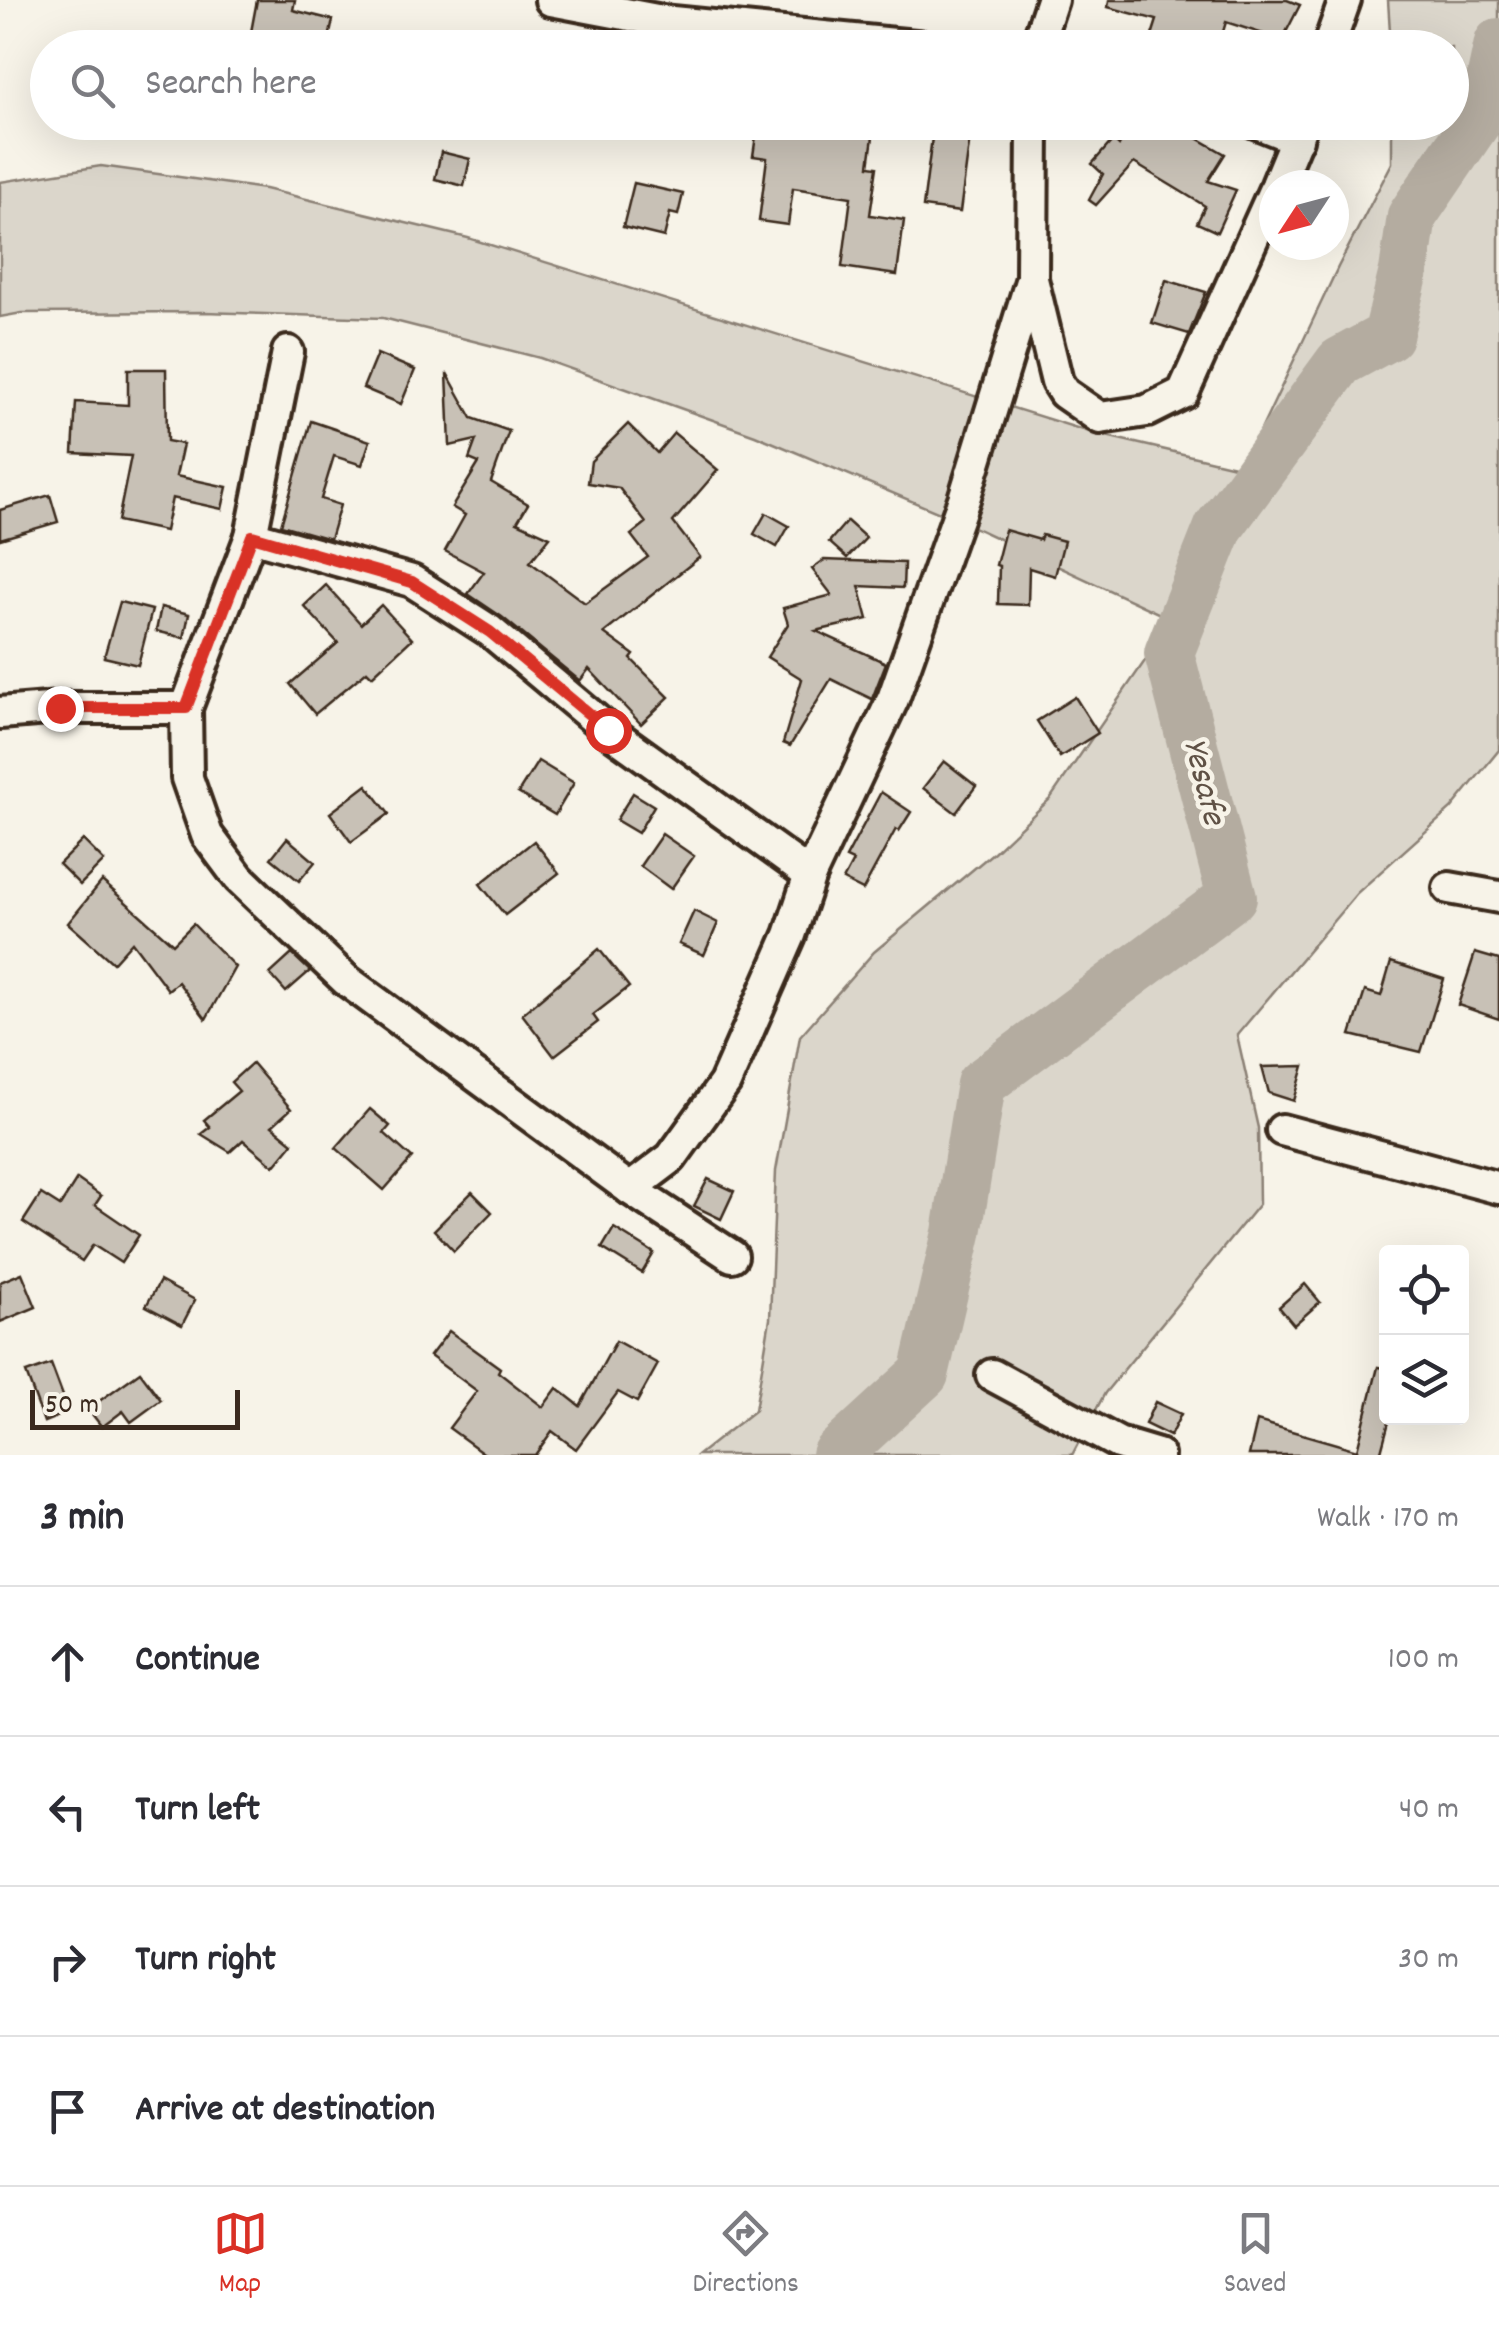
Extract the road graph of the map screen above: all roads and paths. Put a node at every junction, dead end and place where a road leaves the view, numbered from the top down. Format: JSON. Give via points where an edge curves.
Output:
{"nodes":[{"id":1,"x":551,"y":0,"type":"edge"},
{"id":2,"x":1052,"y":0,"type":"edge"},
{"id":3,"x":1345,"y":0,"type":"edge"},
{"id":4,"x":753,"y":30,"type":"edge"},
{"id":5,"x":1042,"y":30,"type":"edge"},
{"id":6,"x":1334,"y":30,"type":"edge"},
{"id":7,"x":1033,"y":140,"type":"edge"},
{"id":8,"x":1296,"y":140,"type":"edge"},
{"id":9,"x":1283,"y":170,"type":"edge"},
{"id":10,"x":1259,"y":224,"type":"edge"},
{"id":11,"x":1032,"y":278,"type":"junction"},
{"id":12,"x":288,"y":352,"type":"dead end"},
{"id":13,"x":252,"y":536,"type":"junction"},
{"id":14,"x":186,"y":708,"type":"junction"},
{"id":15,"x":0,"y":714,"type":"edge"},
{"id":16,"x":810,"y":874,"type":"junction"},
{"id":17,"x":1449,"y":888,"type":"dead end"},
{"id":18,"x":1499,"y":897,"type":"edge"},
{"id":19,"x":1282,"y":1130,"type":"dead end"},
{"id":20,"x":1499,"y":1188,"type":"edge"},
{"id":21,"x":630,"y":1189,"type":"junction"},
{"id":22,"x":732,"y":1256,"type":"dead end"},
{"id":23,"x":992,"y":1374,"type":"dead end"},
{"id":24,"x":1158,"y":1455,"type":"edge"}],
"edges":[{"from":1,"to":4,"type":"street"},
{"from":2,"to":5,"type":"street"},
{"from":3,"to":6,"type":"street"},
{"from":7,"to":11,"type":"street"},
{"from":8,"to":9,"type":"street"},
{"from":10,"to":11,"type":"street","via":[[1183,393],[1147,412],[1100,418],[1064,392]]},
{"from":11,"to":16,"type":"street","via":[[893,699]]},
{"from":12,"to":13,"type":"street"},
{"from":13,"to":14,"type":"street"},
{"from":13,"to":16,"type":"street","via":[[412,582],[490,632],[608,730]]},
{"from":14,"to":15,"type":"street"},
{"from":14,"to":21,"type":"street","via":[[186,778],[207,835],[239,878],[346,980]]},
{"from":16,"to":21,"type":"street","via":[[724,1083],[671,1158]]},
{"from":17,"to":18,"type":"street"},
{"from":19,"to":20,"type":"street"},
{"from":21,"to":22,"type":"street"},
{"from":23,"to":24,"type":"street","via":[[1118,1443]]}]}
